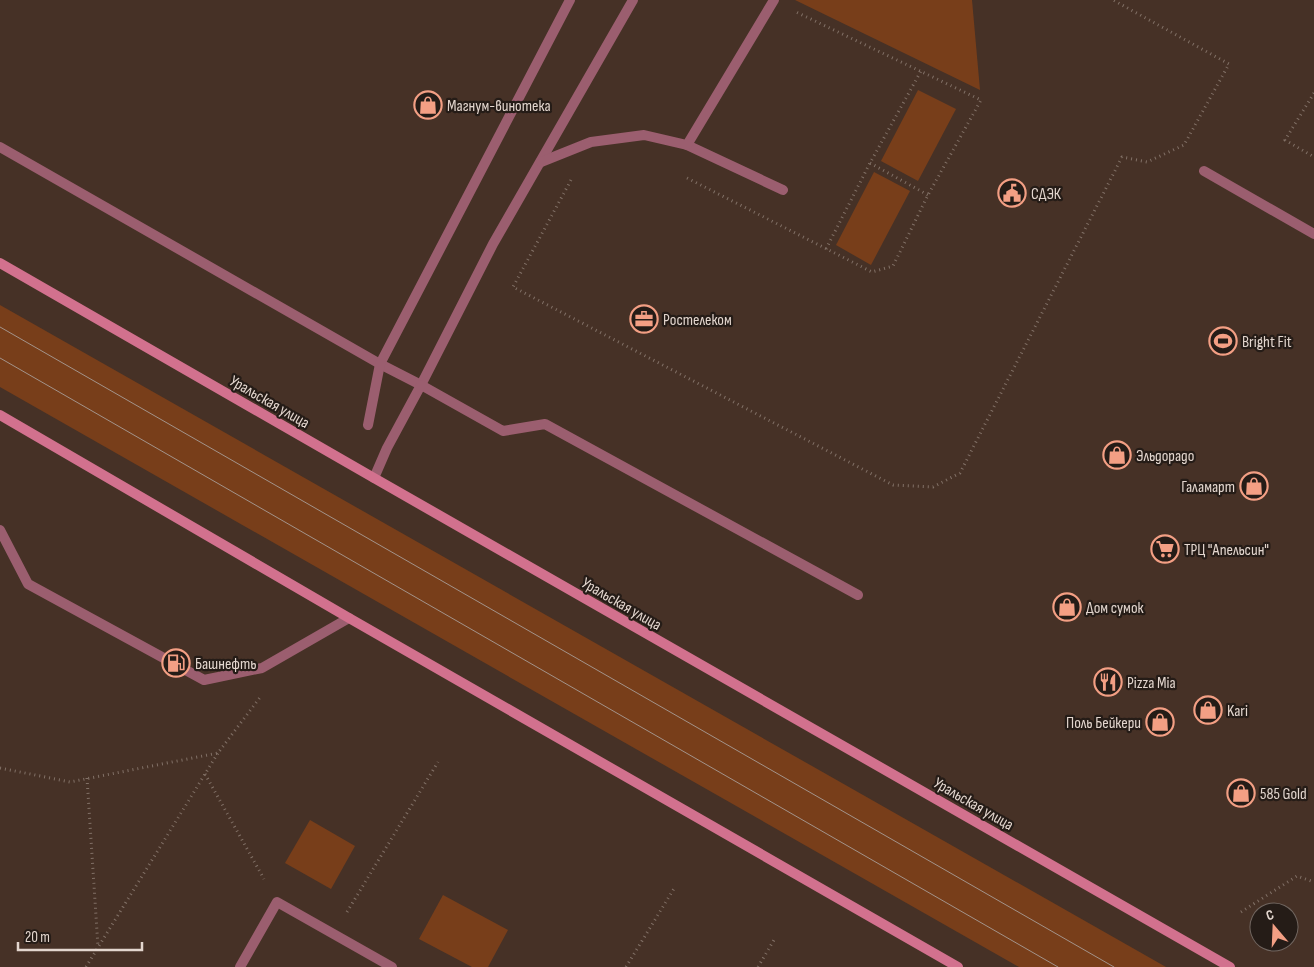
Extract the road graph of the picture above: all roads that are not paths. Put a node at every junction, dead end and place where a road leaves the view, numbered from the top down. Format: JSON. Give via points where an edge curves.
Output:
{"nodes":[{"id":1,"x":570,"y":0,"type":"edge"},
{"id":2,"x":633,"y":0,"type":"edge"},
{"id":3,"x":773,"y":1,"type":"edge"},
{"id":4,"x":687,"y":145,"type":"junction"},
{"id":5,"x":0,"y":147,"type":"edge"},
{"id":6,"x":541,"y":162,"type":"junction"},
{"id":7,"x":1204,"y":171,"type":"dead end"},
{"id":8,"x":783,"y":190,"type":"dead end"},
{"id":9,"x":1314,"y":234,"type":"edge"},
{"id":10,"x":0,"y":263,"type":"edge"},
{"id":11,"x":380,"y":364,"type":"junction"},
{"id":12,"x":421,"y":384,"type":"junction"},
{"id":13,"x":0,"y":415,"type":"edge"},
{"id":14,"x":368,"y":425,"type":"dead end"},
{"id":15,"x":374,"y":478,"type":"junction"},
{"id":16,"x":0,"y":530,"type":"edge"},
{"id":17,"x":858,"y":595,"type":"dead end"},
{"id":18,"x":349,"y":618,"type":"junction"},
{"id":19,"x":240,"y":967,"type":"edge"},
{"id":20,"x":392,"y":967,"type":"edge"},
{"id":21,"x":958,"y":967,"type":"edge"},
{"id":22,"x":1230,"y":967,"type":"edge"}],
"edges":[{"from":1,"to":11,"type":"lane"},
{"from":2,"to":6,"type":"lane"},
{"from":3,"to":4,"type":"lane"},
{"from":4,"to":6,"type":"lane","via":[[644,135],[591,142]]},
{"from":4,"to":8,"type":"lane"},
{"from":5,"to":11,"type":"lane"},
{"from":6,"to":12,"type":"lane","via":[[493,244]]},
{"from":7,"to":9,"type":"lane"},
{"from":10,"to":15,"type":"main road","name":"Уральская улица"},
{"from":11,"to":12,"type":"lane"},
{"from":11,"to":14,"type":"lane"},
{"from":12,"to":15,"type":"lane","via":[[386,448]]},
{"from":12,"to":17,"type":"lane","via":[[503,431],[545,424]]},
{"from":13,"to":18,"type":"main road"},
{"from":15,"to":22,"type":"main road","name":"Уральская улица"},
{"from":16,"to":18,"type":"lane","via":[[28,584],[204,680],[262,668]]},
{"from":18,"to":21,"type":"main road"},
{"from":19,"to":20,"type":"lane","via":[[277,902]]}]}
